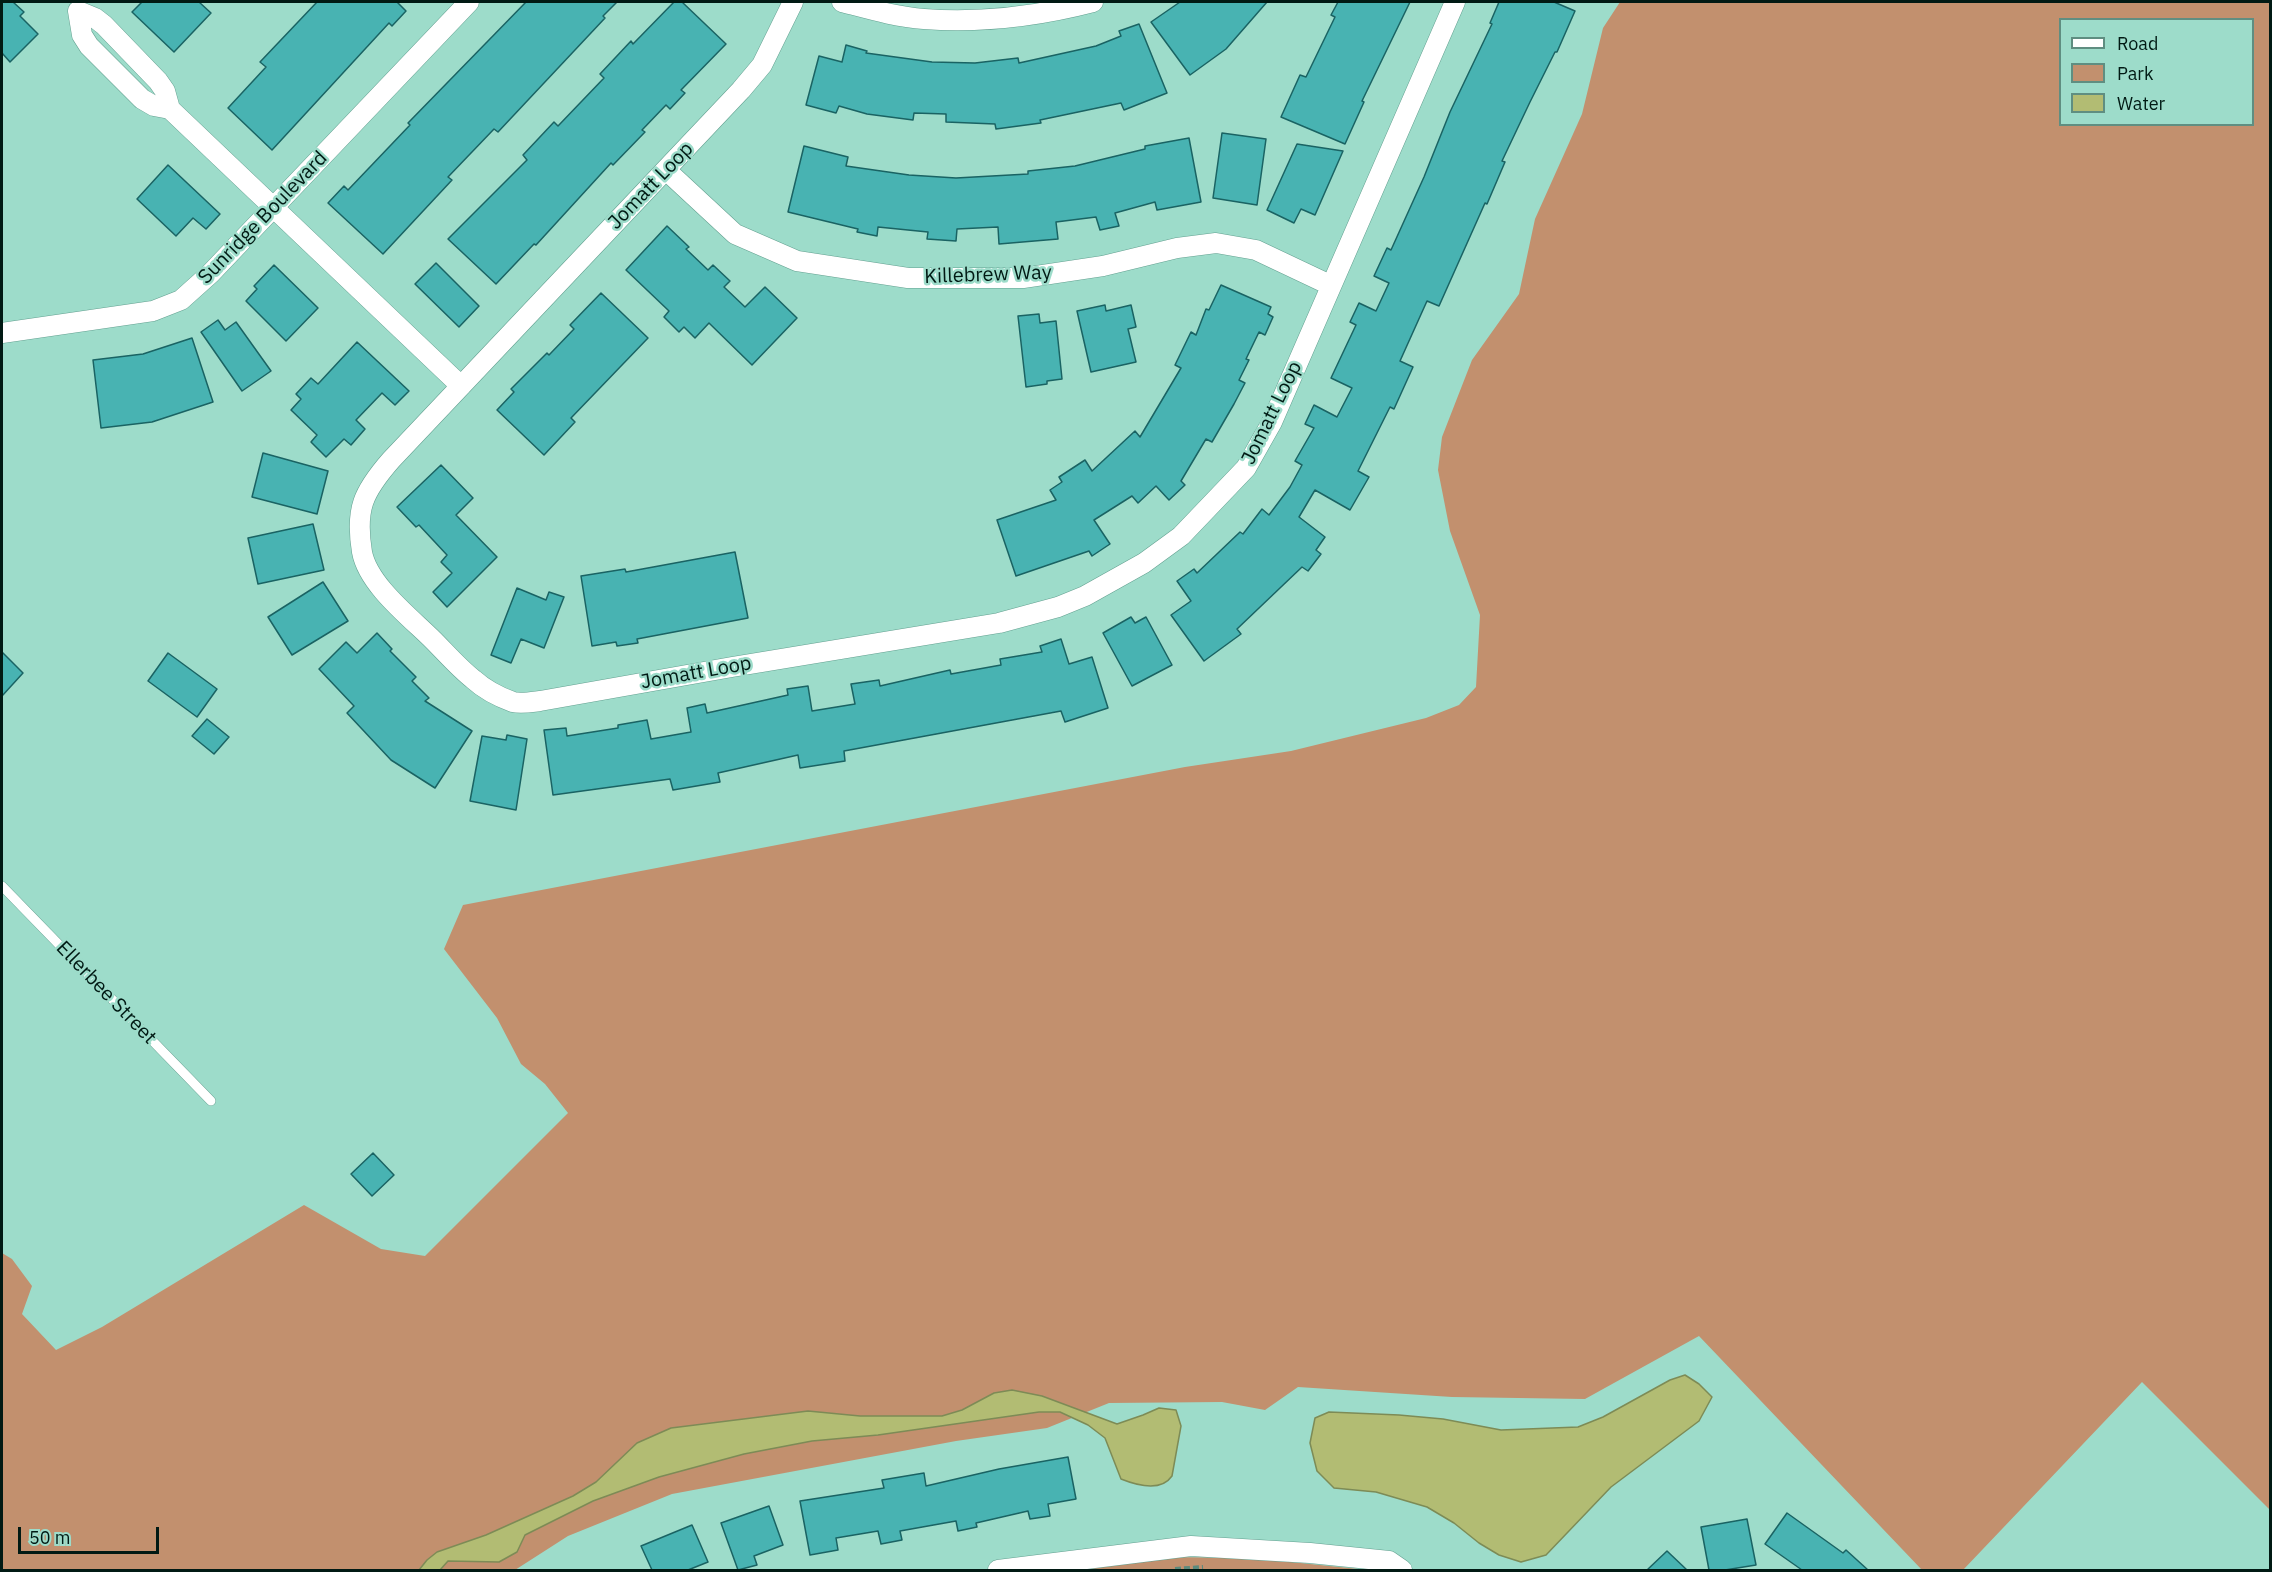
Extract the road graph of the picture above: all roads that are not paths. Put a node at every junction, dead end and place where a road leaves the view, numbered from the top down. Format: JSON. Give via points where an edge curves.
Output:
{"nodes":[{"id":1,"x":469,"y":2,"type":"edge"},
{"id":2,"x":793,"y":2,"type":"edge"},
{"id":3,"x":842,"y":2,"type":"edge"},
{"id":4,"x":1093,"y":2,"type":"edge"},
{"id":5,"x":1455,"y":2,"type":"edge"},
{"id":6,"x":78,"y":5,"type":"edge"},
{"id":7,"x":666,"y":170,"type":"junction"},
{"id":8,"x":274,"y":208,"type":"junction"},
{"id":9,"x":1330,"y":285,"type":"junction"},
{"id":10,"x":2,"y":333,"type":"edge"},
{"id":11,"x":461,"y":386,"type":"junction"},
{"id":12,"x":2,"y":886,"type":"edge"},
{"id":13,"x":211,"y":1101,"type":"dead end"},
{"id":14,"x":1050,"y":1567,"type":"edge"},
{"id":15,"x":998,"y":1570,"type":"edge"},
{"id":16,"x":1402,"y":1570,"type":"edge"}],
"edges":[{"from":1,"to":8,"type":"street","name":"Sunridge Boulevard"},
{"from":2,"to":7,"type":"street","name":"Jomatt Loop","via":[[762,65]]},
{"from":3,"to":4,"type":"street","via":[[921,19],[973,21]]},
{"from":5,"to":9,"type":"street","name":"Jomatt Loop"},
{"from":6,"to":8,"type":"street","via":[[104,25],[158,81],[170,109]]},
{"from":7,"to":9,"type":"street","name":"Killebrew Way","via":[[735,234],[797,261],[909,278],[1023,278],[1216,243],[1256,250]]},
{"from":7,"to":11,"type":"street","name":"Jomatt Loop"},
{"from":8,"to":10,"type":"street","name":"Sunridge Boulevard","via":[[181,300],[153,311],[117,318]]},
{"from":8,"to":11,"type":"street"},
{"from":9,"to":11,"type":"street","name":"Jomatt Loop","via":[[1272,422],[1246,468],[1181,536],[1112,583],[1058,607],[999,623],[540,701],[515,703],[473,680],[383,591],[362,554],[359,514],[372,481]]},
{"from":12,"to":13,"type":"lane","name":"Ellerbee Street"},
{"from":14,"to":15,"type":"street"},
{"from":14,"to":16,"type":"street","via":[[1191,1546],[1389,1561]]}]}
